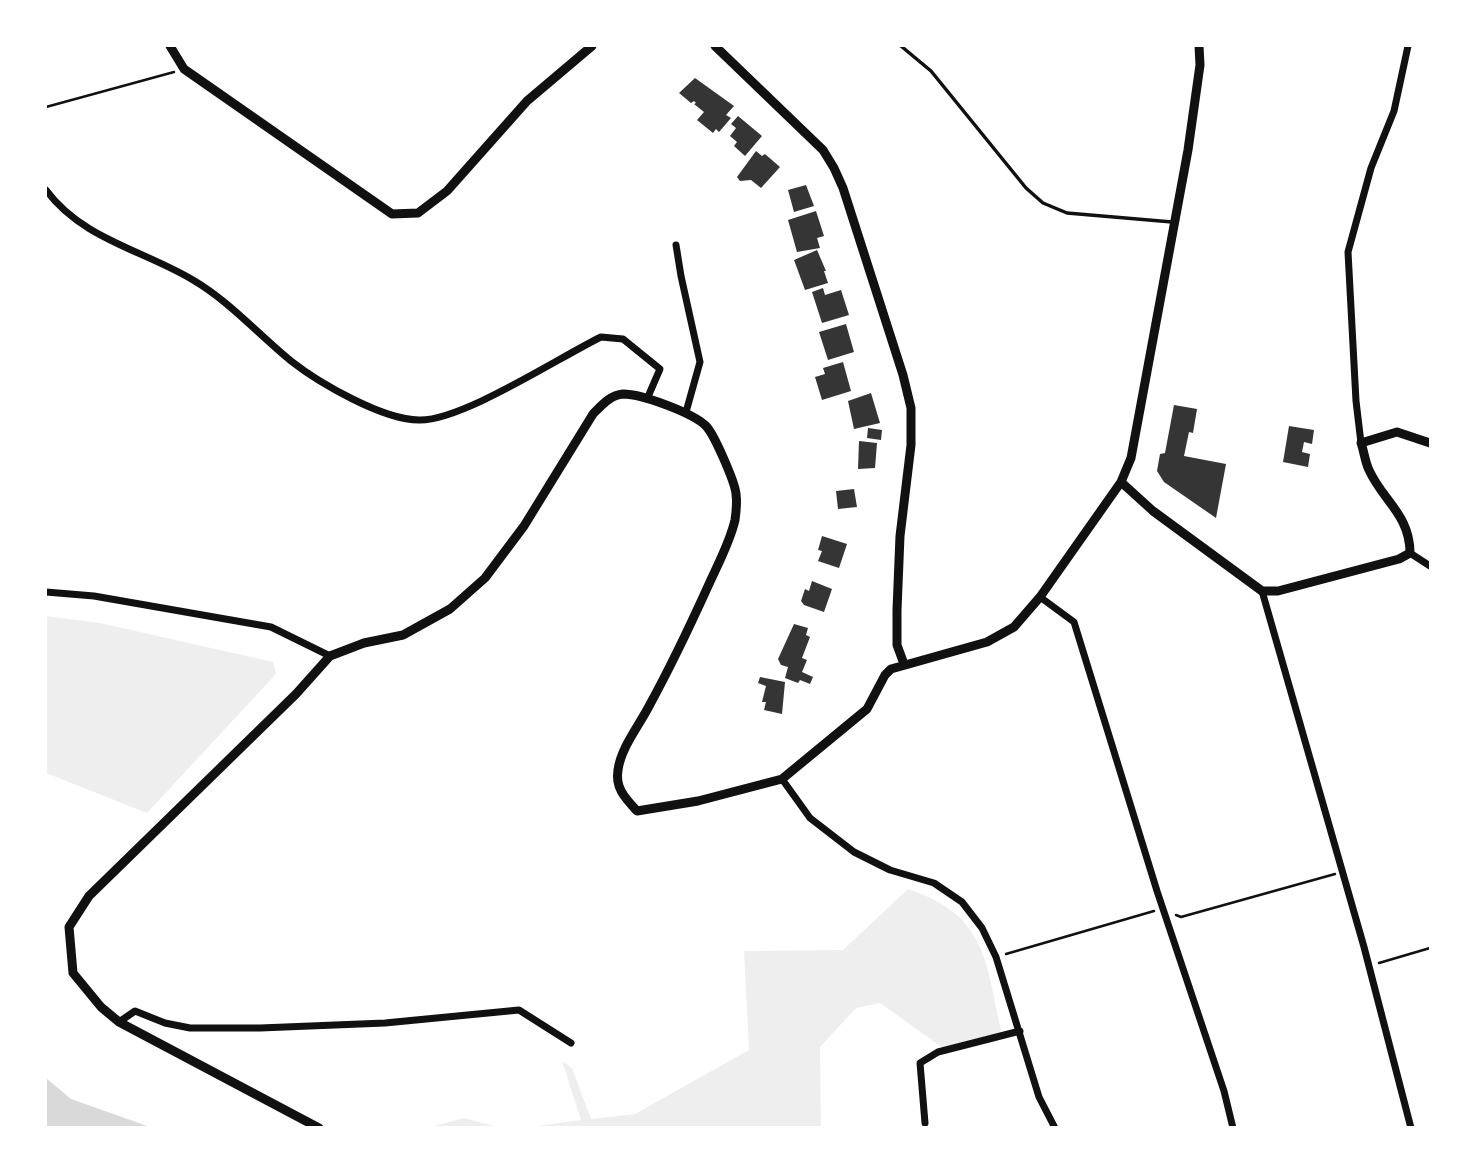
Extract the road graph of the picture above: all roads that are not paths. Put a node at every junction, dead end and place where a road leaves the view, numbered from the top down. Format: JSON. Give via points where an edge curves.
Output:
{"nodes":[{"id":1,"x":170,"y":46,"type":"edge"},
{"id":2,"x":592,"y":46,"type":"edge"},
{"id":3,"x":715,"y":46,"type":"edge"},
{"id":4,"x":901,"y":46,"type":"edge"},
{"id":5,"x":1199,"y":46,"type":"edge"},
{"id":6,"x":1408,"y":46,"type":"edge"},
{"id":7,"x":46,"y":191,"type":"edge"},
{"id":8,"x":1173,"y":222,"type":"junction"},
{"id":9,"x":677,"y":244,"type":"dead end"},
{"id":10,"x":647,"y":398,"type":"junction"},
{"id":11,"x":686,"y":412,"type":"junction"},
{"id":12,"x":1362,"y":443,"type":"junction"},
{"id":13,"x":1430,"y":443,"type":"edge"},
{"id":14,"x":1121,"y":482,"type":"junction"},
{"id":15,"x":1410,"y":553,"type":"junction"},
{"id":16,"x":1430,"y":566,"type":"edge"},
{"id":17,"x":1262,"y":591,"type":"junction"},
{"id":18,"x":46,"y":592,"type":"edge"},
{"id":19,"x":1040,"y":597,"type":"junction"},
{"id":20,"x":330,"y":656,"type":"junction"},
{"id":21,"x":904,"y":664,"type":"junction"},
{"id":22,"x":782,"y":779,"type":"junction"},
{"id":23,"x":119,"y":1022,"type":"junction"},
{"id":24,"x":1020,"y":1031,"type":"junction"},
{"id":25,"x":571,"y":1044,"type":"dead end"},
{"id":26,"x":925,"y":1123,"type":"dead end"},
{"id":27,"x":319,"y":1128,"type":"edge"},
{"id":28,"x":1055,"y":1128,"type":"edge"},
{"id":29,"x":1233,"y":1128,"type":"edge"},
{"id":30,"x":1411,"y":1128,"type":"edge"}],
"edges":[{"from":1,"to":2,"type":"street","via":[[184,69],[391,214],[418,213],[447,191],[527,101]]},
{"from":3,"to":21,"type":"street","via":[[822,150],[834,168],[903,375],[911,408],[897,610],[897,645]]},
{"from":4,"to":8,"type":"lane","via":[[931,71],[1043,203],[1067,213]]},
{"from":5,"to":8,"type":"street","via":[[1188,150]]},
{"from":6,"to":12,"type":"street","via":[[1394,111],[1371,168],[1348,252]]},
{"from":7,"to":10,"type":"street","via":[[57,205],[100,237],[194,280],[292,363],[379,412],[419,421],[456,412],[601,337],[623,339],[660,369]]},
{"from":8,"to":14,"type":"street","via":[[1131,458]]},
{"from":9,"to":11,"type":"street","via":[[700,362]]},
{"from":10,"to":11,"type":"street"},
{"from":10,"to":20,"type":"street","via":[[622,394],[607,400],[593,414],[524,526],[485,578],[450,610],[403,635]]},
{"from":11,"to":22,"type":"street","via":[[713,436],[736,493],[735,520],[690,626],[623,752],[617,785],[637,811]]},
{"from":12,"to":13,"type":"street","via":[[1397,432]]},
{"from":12,"to":15,"type":"street","via":[[1369,470],[1404,521]]},
{"from":14,"to":17,"type":"street"},
{"from":14,"to":19,"type":"street"},
{"from":15,"to":16,"type":"street"},
{"from":15,"to":17,"type":"street","via":[[1278,591]]},
{"from":17,"to":30,"type":"street"},
{"from":18,"to":20,"type":"street","via":[[271,627]]},
{"from":19,"to":21,"type":"street","via":[[1014,627],[986,642]]},
{"from":19,"to":29,"type":"street","via":[[1074,622]]},
{"from":20,"to":23,"type":"street","via":[[89,896],[69,927],[73,973]]},
{"from":21,"to":22,"type":"street","via":[[885,675],[867,709],[847,728]]},
{"from":22,"to":24,"type":"street","via":[[810,818],[854,852],[890,870],[934,883],[962,902],[996,957]]},
{"from":23,"to":25,"type":"street","via":[[135,1011],[190,1028],[260,1028],[384,1023],[519,1010]]},
{"from":23,"to":27,"type":"street"},
{"from":24,"to":26,"type":"street","via":[[938,1052],[920,1063]]},
{"from":24,"to":28,"type":"street","via":[[1039,1097]]}]}
